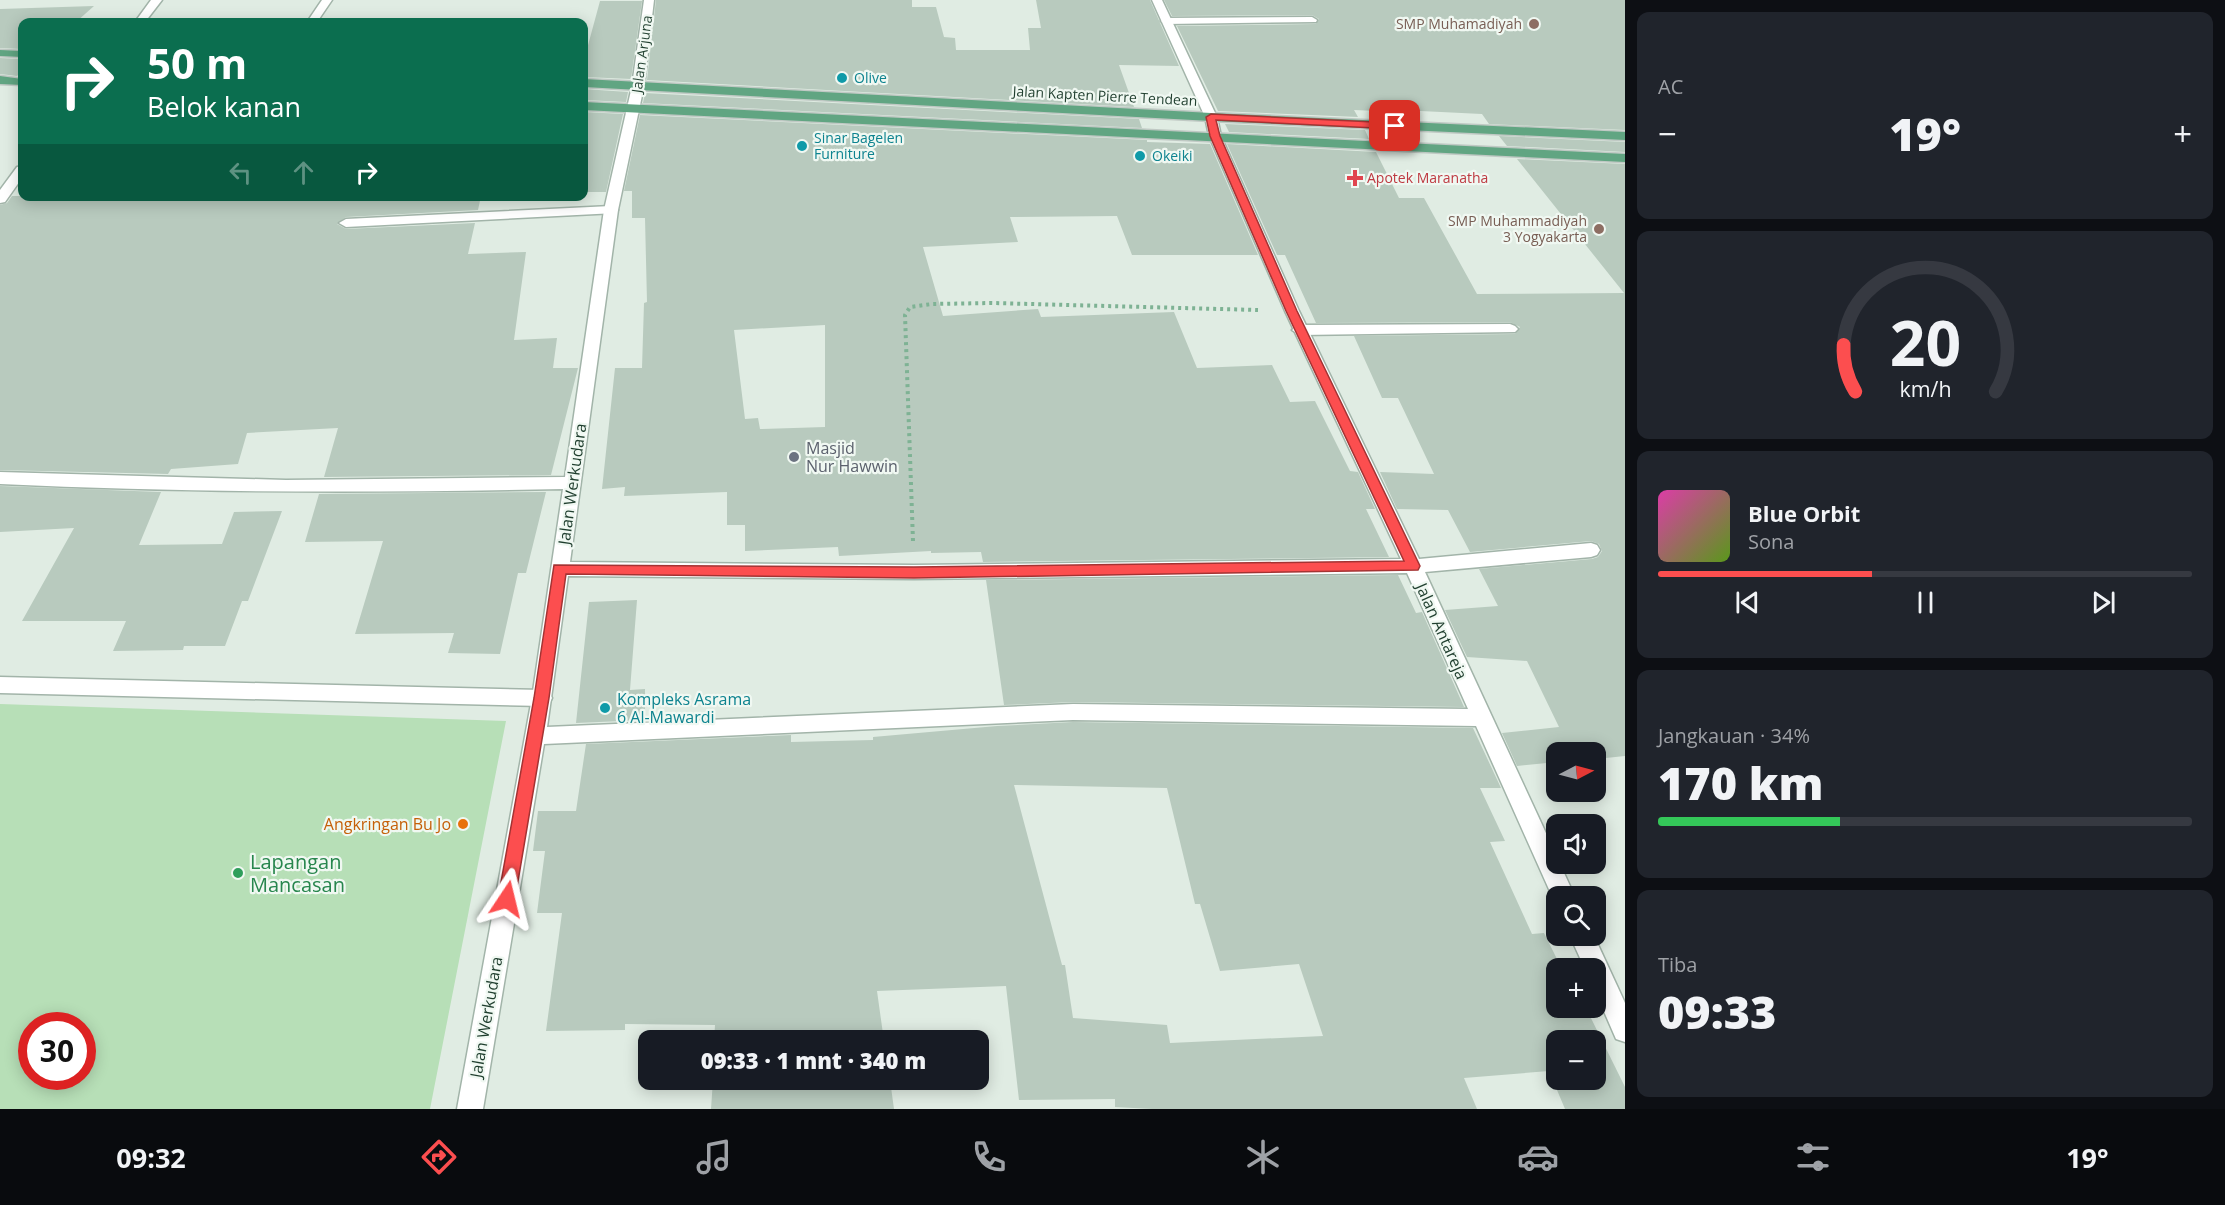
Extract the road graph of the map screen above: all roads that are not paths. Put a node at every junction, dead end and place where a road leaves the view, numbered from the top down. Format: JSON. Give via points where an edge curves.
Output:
{"nodes":[{"id":1,"x":157,"y":0,"type":"edge"},
{"id":2,"x":327,"y":0,"type":"edge"},
{"id":3,"x":649,"y":0,"type":"edge"},
{"id":4,"x":1157,"y":0,"type":"edge"},
{"id":5,"x":143,"y":18,"type":"edge"},
{"id":6,"x":315,"y":18,"type":"edge"},
{"id":7,"x":1312,"y":20,"type":"dead end"},
{"id":8,"x":1166,"y":21,"type":"junction"},
{"id":9,"x":0,"y":52,"type":"edge"},
{"id":10,"x":18,"y":54,"type":"edge"},
{"id":11,"x":0,"y":80,"type":"edge"},
{"id":12,"x":18,"y":82,"type":"edge"},
{"id":13,"x":588,"y":83,"type":"edge"},
{"id":14,"x":638,"y":86,"type":"junction"},
{"id":15,"x":588,"y":106,"type":"edge"},
{"id":16,"x":634,"y":108,"type":"junction"},
{"id":17,"x":1211,"y":117,"type":"junction"},
{"id":18,"x":1215,"y":136,"type":"junction"},
{"id":19,"x":1625,"y":136,"type":"edge"},
{"id":20,"x":1625,"y":158,"type":"edge"},
{"id":21,"x":18,"y":175,"type":"edge"},
{"id":22,"x":0,"y":199,"type":"edge"},
{"id":23,"x":611,"y":210,"type":"junction"},
{"id":24,"x":346,"y":223,"type":"dead end"},
{"id":25,"x":1510,"y":329,"type":"dead end"},
{"id":26,"x":1300,"y":330,"type":"junction"},
{"id":27,"x":0,"y":478,"type":"edge"},
{"id":28,"x":572,"y":483,"type":"junction"},
{"id":29,"x":1591,"y":550,"type":"dead end"},
{"id":30,"x":1413,"y":566,"type":"junction"},
{"id":31,"x":559,"y":569,"type":"junction"},
{"id":32,"x":0,"y":684,"type":"edge"},
{"id":33,"x":542,"y":698,"type":"junction"},
{"id":34,"x":1482,"y":718,"type":"junction"},
{"id":35,"x":535,"y":736,"type":"junction"},
{"id":36,"x":1559,"y":886,"type":"edge"},
{"id":37,"x":1587,"y":946,"type":"edge"},
{"id":38,"x":1625,"y":1030,"type":"edge"},
{"id":39,"x":470,"y":1109,"type":"edge"}],
"edges":[{"from":1,"to":5,"type":"street"},
{"from":2,"to":6,"type":"street"},
{"from":3,"to":14,"type":"street","name":"Jalan Arjuna"},
{"from":4,"to":8,"type":"street","name":"Jalan Antareja"},
{"from":7,"to":8,"type":"street"},
{"from":8,"to":17,"type":"street","name":"Jalan Antareja"},
{"from":9,"to":10,"type":"main road"},
{"from":11,"to":12,"type":"main road"},
{"from":13,"to":14,"type":"main road","name":"Jalan Kapten Pierre Tendean"},
{"from":14,"to":16,"type":"street","name":"Jalan Arjuna"},
{"from":14,"to":17,"type":"main road","name":"Jalan Kapten Pierre Tendean"},
{"from":15,"to":16,"type":"main road"},
{"from":16,"to":18,"type":"main road"},
{"from":16,"to":23,"type":"street","name":"Jalan Werkudara"},
{"from":17,"to":18,"type":"street","name":"Jalan Antareja"},
{"from":17,"to":19,"type":"main road","name":"Jalan Kapten Pierre Tendean"},
{"from":18,"to":20,"type":"main road"},
{"from":18,"to":26,"type":"street","name":"Jalan Antareja"},
{"from":21,"to":22,"type":"street"},
{"from":23,"to":24,"type":"street"},
{"from":23,"to":28,"type":"street","name":"Jalan Werkudara"},
{"from":25,"to":26,"type":"street"},
{"from":26,"to":30,"type":"street","name":"Jalan Antareja"},
{"from":27,"to":28,"type":"street","via":[[110,484],[344,487]]},
{"from":28,"to":31,"type":"street","name":"Jalan Werkudara"},
{"from":29,"to":30,"type":"street"},
{"from":30,"to":31,"type":"street","via":[[914,572]]},
{"from":30,"to":34,"type":"street","name":"Jalan Antareja"},
{"from":31,"to":33,"type":"street","name":"Jalan Werkudara"},
{"from":32,"to":33,"type":"street"},
{"from":33,"to":35,"type":"street","name":"Jalan Werkudara"},
{"from":34,"to":35,"type":"street","via":[[1072,712]]},
{"from":34,"to":36,"type":"street","name":"Jalan Antareja"},
{"from":35,"to":39,"type":"street","name":"Jalan Werkudara"},
{"from":37,"to":38,"type":"street"}]}
